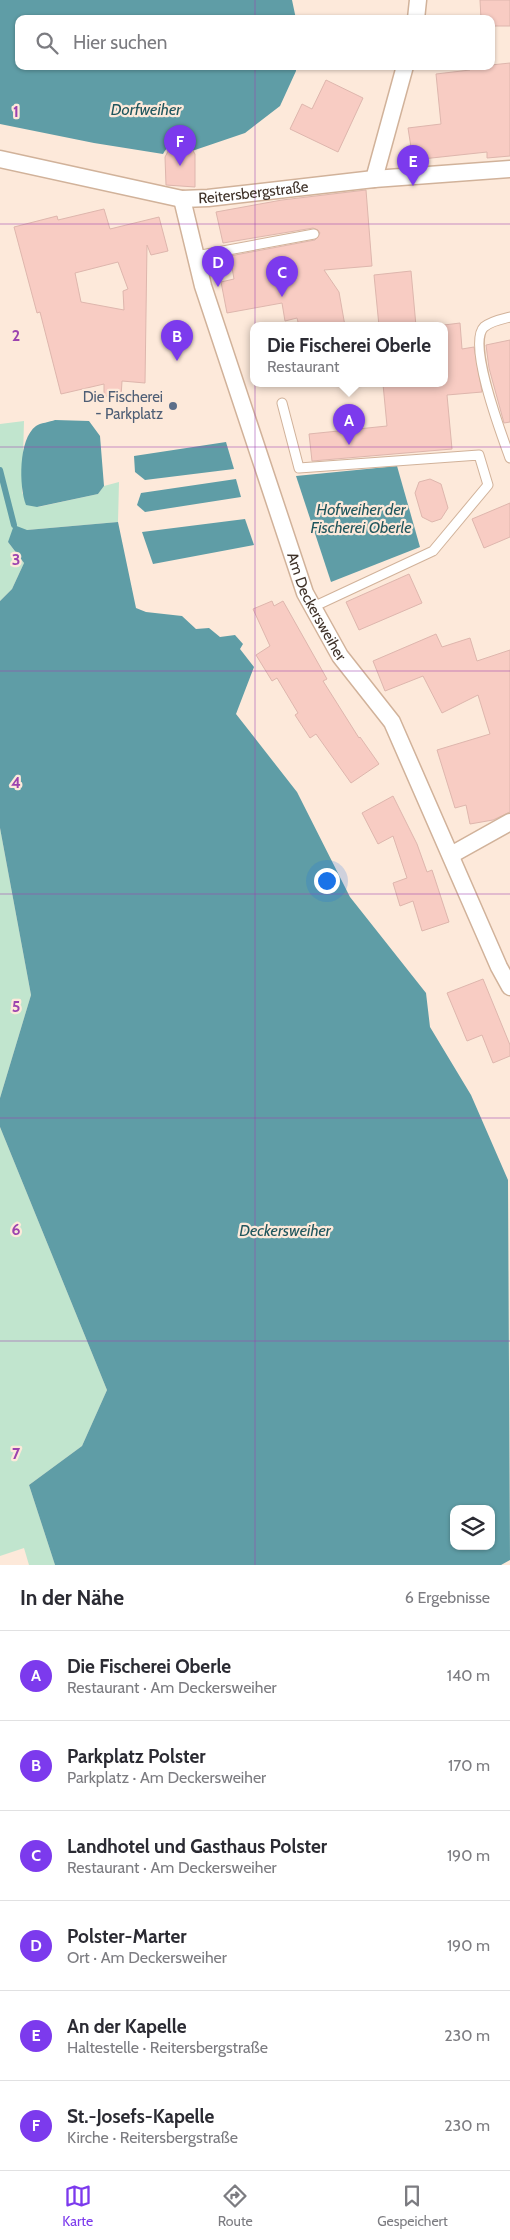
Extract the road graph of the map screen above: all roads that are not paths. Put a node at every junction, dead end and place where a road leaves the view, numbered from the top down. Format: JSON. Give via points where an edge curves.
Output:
{"nodes":[{"id":1,"x":418,"y":0,"type":"edge"},
{"id":2,"x":416,"y":15,"type":"edge"},
{"id":3,"x":404,"y":70,"type":"edge"},
{"id":4,"x":0,"y":159,"type":"edge"},
{"id":5,"x":510,"y":169,"type":"edge"},
{"id":6,"x":374,"y":180,"type":"junction"},
{"id":7,"x":182,"y":199,"type":"junction"},
{"id":8,"x":314,"y":234,"type":"dead end"},
{"id":9,"x":196,"y":256,"type":"junction"},
{"id":10,"x":510,"y":317,"type":"edge"},
{"id":11,"x":282,"y":403,"type":"dead end"},
{"id":12,"x":510,"y":458,"type":"edge"},
{"id":13,"x":313,"y":607,"type":"junction"},
{"id":14,"x":510,"y":822,"type":"edge"},
{"id":15,"x":451,"y":855,"type":"junction"},
{"id":16,"x":510,"y":987,"type":"edge"}],
"edges":[{"from":1,"to":2,"type":"street"},
{"from":3,"to":6,"type":"street"},
{"from":4,"to":7,"type":"street","name":"Reitersbergstraße"},
{"from":5,"to":6,"type":"street","name":"Reitersbergstraße"},
{"from":6,"to":7,"type":"street","name":"Reitersbergstraße"},
{"from":7,"to":9,"type":"street","name":"Am Deckersweiher"},
{"from":8,"to":9,"type":"lane"},
{"from":9,"to":13,"type":"street","name":"Am Deckersweiher","via":[[305,593]]},
{"from":10,"to":12,"type":"lane","via":[[484,327],[479,348],[495,419]]},
{"from":11,"to":13,"type":"lane","via":[[299,468],[479,455],[488,485],[433,552]]},
{"from":13,"to":15,"type":"street","name":"Am Deckersweiher","via":[[340,656],[392,722]]},
{"from":14,"to":15,"type":"street"},
{"from":15,"to":16,"type":"street","name":"Am Deckersweiher"}]}
